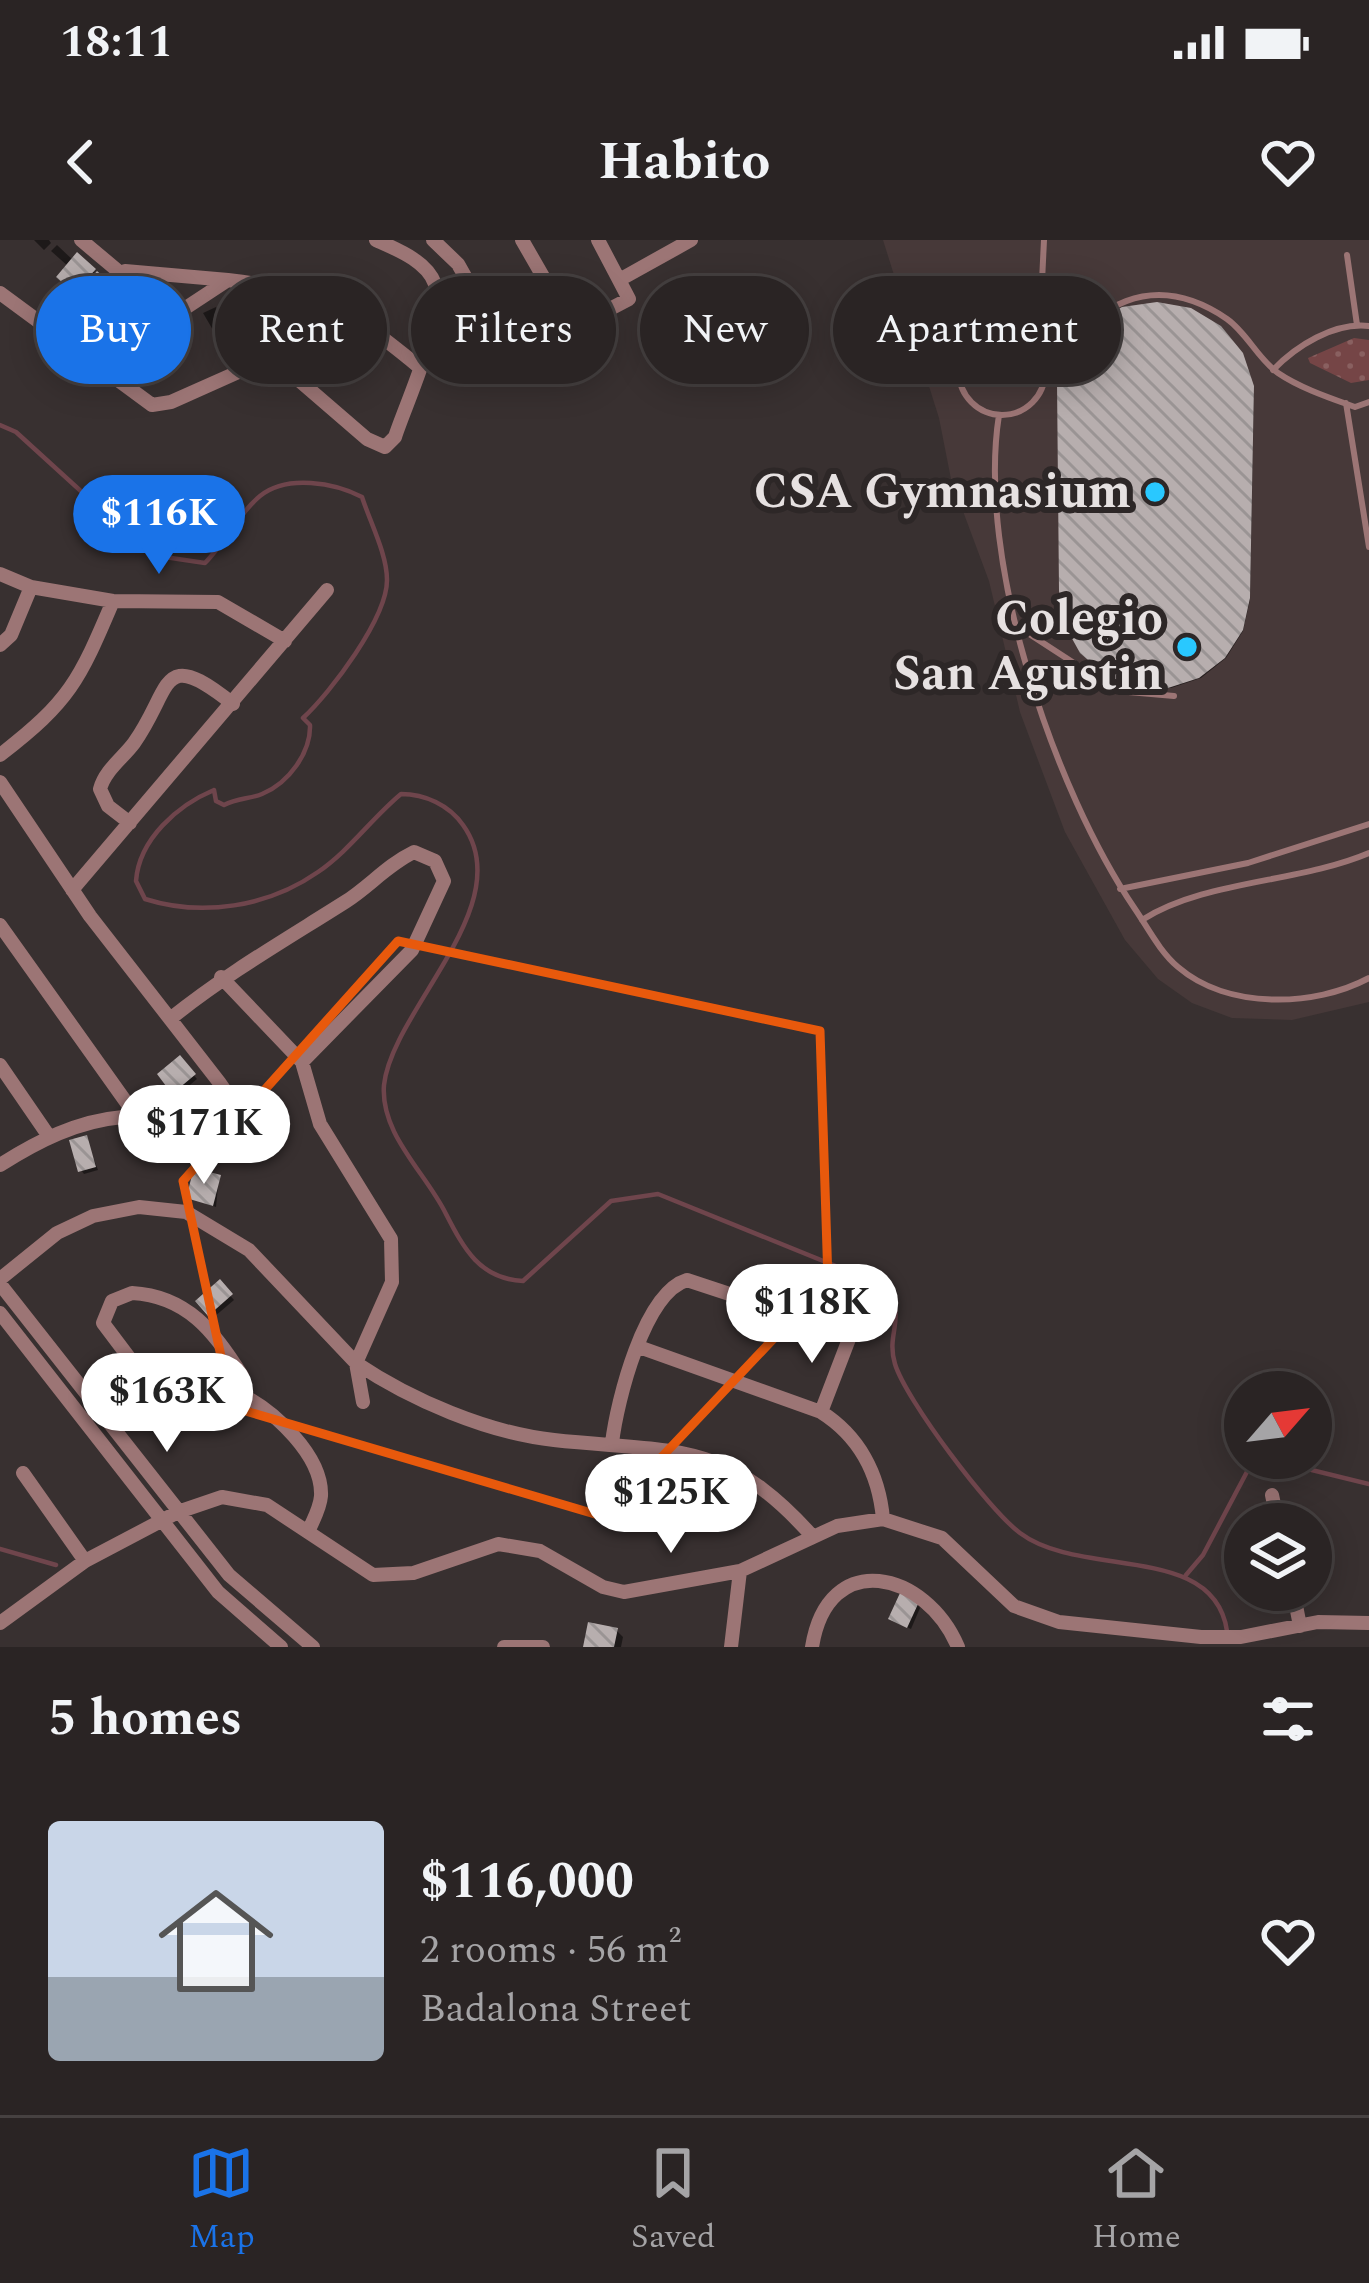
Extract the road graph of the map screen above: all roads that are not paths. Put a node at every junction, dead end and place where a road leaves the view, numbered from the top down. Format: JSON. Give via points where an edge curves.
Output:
{"nodes":[{"id":1,"x":81,"y":240,"type":"edge"},
{"id":2,"x":376,"y":240,"type":"edge"},
{"id":3,"x":433,"y":240,"type":"edge"},
{"id":4,"x":523,"y":240,"type":"edge"},
{"id":5,"x":598,"y":240,"type":"edge"},
{"id":6,"x":691,"y":240,"type":"edge"},
{"id":7,"x":1044,"y":240,"type":"edge"},
{"id":8,"x":1347,"y":255,"type":"dead end"},
{"id":9,"x":122,"y":271,"type":"junction"},
{"id":10,"x":430,"y":276,"type":"edge"},
{"id":11,"x":465,"y":276,"type":"edge"},
{"id":12,"x":543,"y":276,"type":"edge"},
{"id":13,"x":1042,"y":276,"type":"edge"},
{"id":14,"x":215,"y":279,"type":"edge"},
{"id":15,"x":621,"y":279,"type":"junction"},
{"id":16,"x":215,"y":289,"type":"edge"},
{"id":17,"x":0,"y":293,"type":"edge"},
{"id":18,"x":1121,"y":303,"type":"edge"},
{"id":19,"x":616,"y":308,"type":"edge"},
{"id":20,"x":1358,"y":325,"type":"junction"},
{"id":21,"x":1369,"y":326,"type":"edge"},
{"id":22,"x":1273,"y":370,"type":"junction"},
{"id":23,"x":412,"y":384,"type":"edge"},
{"id":24,"x":960,"y":384,"type":"edge"},
{"id":25,"x":1040,"y":384,"type":"edge"},
{"id":26,"x":1369,"y":402,"type":"edge"},
{"id":27,"x":1346,"y":403,"type":"junction"},
{"id":28,"x":999,"y":416,"type":"junction"},
{"id":29,"x":999,"y":500,"type":"junction"},
{"id":30,"x":1054,"y":502,"type":"dead end"},
{"id":31,"x":1369,"y":547,"type":"edge"},
{"id":32,"x":0,"y":574,"type":"edge"},
{"id":33,"x":32,"y":587,"type":"junction"},
{"id":34,"x":327,"y":590,"type":"dead end"},
{"id":35,"x":113,"y":601,"type":"junction"},
{"id":36,"x":1017,"y":626,"type":"junction"},
{"id":37,"x":285,"y":641,"type":"junction"},
{"id":38,"x":0,"y":645,"type":"edge"},
{"id":39,"x":1174,"y":696,"type":"dead end"},
{"id":40,"x":233,"y":704,"type":"junction"},
{"id":41,"x":0,"y":755,"type":"edge"},
{"id":42,"x":0,"y":782,"type":"edge"},
{"id":43,"x":130,"y":823,"type":"junction"},
{"id":44,"x":1369,"y":824,"type":"edge"},
{"id":45,"x":1369,"y":853,"type":"edge"},
{"id":46,"x":1120,"y":889,"type":"junction"},
{"id":47,"x":72,"y":890,"type":"junction"},
{"id":48,"x":1142,"y":920,"type":"junction"},
{"id":49,"x":0,"y":925,"type":"edge"},
{"id":50,"x":221,"y":977,"type":"junction"},
{"id":51,"x":1369,"y":978,"type":"edge"},
{"id":52,"x":170,"y":1018,"type":"junction"},
{"id":53,"x":302,"y":1062,"type":"junction"},
{"id":54,"x":0,"y":1065,"type":"edge"},
{"id":55,"x":226,"y":1110,"type":"junction"},
{"id":56,"x":136,"y":1116,"type":"junction"},
{"id":57,"x":48,"y":1135,"type":"junction"},
{"id":58,"x":265,"y":1143,"type":"dead end"},
{"id":59,"x":0,"y":1165,"type":"edge"},
{"id":60,"x":0,"y":1282,"type":"edge"},
{"id":61,"x":0,"y":1313,"type":"edge"},
{"id":62,"x":639,"y":1347,"type":"junction"},
{"id":63,"x":356,"y":1363,"type":"junction"},
{"id":64,"x":242,"y":1395,"type":"junction"},
{"id":65,"x":363,"y":1402,"type":"dead end"},
{"id":66,"x":821,"y":1412,"type":"junction"},
{"id":67,"x":612,"y":1443,"type":"junction"},
{"id":68,"x":23,"y":1472,"type":"dead end"},
{"id":69,"x":1272,"y":1496,"type":"dead end"},
{"id":70,"x":1274,"y":1503,"type":"edge"},
{"id":71,"x":178,"y":1512,"type":"junction"},
{"id":72,"x":883,"y":1520,"type":"junction"},
{"id":73,"x":163,"y":1524,"type":"junction"},
{"id":74,"x":308,"y":1532,"type":"junction"},
{"id":75,"x":813,"y":1537,"type":"junction"},
{"id":76,"x":85,"y":1562,"type":"junction"},
{"id":77,"x":740,"y":1571,"type":"junction"},
{"id":78,"x":1297,"y":1611,"type":"edge"},
{"id":79,"x":0,"y":1623,"type":"edge"},
{"id":80,"x":1369,"y":1623,"type":"edge"},
{"id":81,"x":1300,"y":1626,"type":"junction"},
{"id":82,"x":1167,"y":1642,"type":"edge"},
{"id":83,"x":534,"y":1646,"type":"edge"},
{"id":84,"x":281,"y":1647,"type":"edge"},
{"id":85,"x":313,"y":1647,"type":"edge"},
{"id":86,"x":504,"y":1647,"type":"edge"},
{"id":87,"x":731,"y":1647,"type":"edge"},
{"id":88,"x":812,"y":1647,"type":"edge"},
{"id":89,"x":958,"y":1647,"type":"edge"}],
"edges":[{"from":1,"to":9,"type":"street"},
{"from":2,"to":10,"type":"street"},
{"from":3,"to":11,"type":"street"},
{"from":4,"to":12,"type":"street"},
{"from":5,"to":15,"type":"street"},
{"from":6,"to":15,"type":"street"},
{"from":7,"to":13,"type":"lane"},
{"from":8,"to":20,"type":"lane"},
{"from":9,"to":14,"type":"street"},
{"from":9,"to":16,"type":"street","via":[[167,312]]},
{"from":15,"to":19,"type":"street","via":[[629,294]]},
{"from":17,"to":23,"type":"street","via":[[152,406],[272,357],[386,447]]},
{"from":18,"to":22,"type":"lane","via":[[1182,296],[1231,322]]},
{"from":20,"to":21,"type":"lane"},
{"from":20,"to":22,"type":"lane","via":[[1289,353]]},
{"from":22,"to":27,"type":"lane"},
{"from":24,"to":28,"type":"lane","via":[[968,399]]},
{"from":25,"to":28,"type":"lane","via":[[1034,401]]},
{"from":26,"to":27,"type":"lane"},
{"from":27,"to":31,"type":"lane"},
{"from":28,"to":29,"type":"lane"},
{"from":29,"to":30,"type":"lane"},
{"from":29,"to":36,"type":"lane"},
{"from":32,"to":33,"type":"street"},
{"from":33,"to":35,"type":"street"},
{"from":33,"to":38,"type":"street"},
{"from":34,"to":37,"type":"street"},
{"from":35,"to":37,"type":"street","via":[[218,602]]},
{"from":35,"to":41,"type":"street","via":[[77,684]]},
{"from":36,"to":39,"type":"lane","via":[[1117,691]]},
{"from":36,"to":46,"type":"lane","via":[[1059,762]]},
{"from":37,"to":40,"type":"street"},
{"from":40,"to":43,"type":"street"},
{"from":40,"to":43,"type":"street","via":[[197,676],[165,684],[136,740],[102,779],[108,806]]},
{"from":42,"to":47,"type":"street"},
{"from":43,"to":47,"type":"street"},
{"from":44,"to":46,"type":"lane","via":[[1270,857]]},
{"from":45,"to":48,"type":"lane","via":[[1175,903]]},
{"from":46,"to":48,"type":"lane"},
{"from":47,"to":52,"type":"street"},
{"from":48,"to":51,"type":"lane","via":[[1179,969],[1258,998],[1309,998]]},
{"from":49,"to":56,"type":"street"},
{"from":50,"to":52,"type":"street"},
{"from":50,"to":53,"type":"street"},
{"from":50,"to":53,"type":"street","via":[[349,900],[396,860],[414,852],[435,861],[444,880],[412,950]]},
{"from":52,"to":55,"type":"street","via":[[228,1095]]},
{"from":53,"to":63,"type":"street","via":[[320,1124],[391,1239],[392,1282]]},
{"from":54,"to":57,"type":"street"},
{"from":55,"to":56,"type":"street"},
{"from":55,"to":58,"type":"street"},
{"from":56,"to":57,"type":"street"},
{"from":57,"to":59,"type":"street"},
{"from":60,"to":63,"type":"street","via":[[57,1233],[93,1216],[140,1208],[186,1213],[249,1250]]},
{"from":60,"to":71,"type":"street"},
{"from":61,"to":73,"type":"street"},
{"from":62,"to":66,"type":"street"},
{"from":62,"to":66,"type":"street","via":[[658,1301],[687,1280],[830,1327],[849,1339]]},
{"from":62,"to":67,"type":"street","via":[[617,1402]]},
{"from":63,"to":65,"type":"street"},
{"from":63,"to":67,"type":"street","via":[[467,1418],[550,1439]]},
{"from":64,"to":64,"type":"street","via":[[239,1371],[186,1307],[132,1293],[108,1305],[106,1331],[171,1408],[213,1414]]},
{"from":64,"to":74,"type":"street","via":[[276,1417],[314,1470],[321,1495]]},
{"from":66,"to":72,"type":"street","via":[[856,1440]]},
{"from":67,"to":75,"type":"street","via":[[712,1457],[775,1496]]},
{"from":68,"to":76,"type":"street"},
{"from":69,"to":70,"type":"street"},
{"from":71,"to":73,"type":"street"},
{"from":71,"to":74,"type":"street","via":[[236,1497],[267,1505]]},
{"from":71,"to":85,"type":"street","via":[[229,1575]]},
{"from":72,"to":75,"type":"street"},
{"from":72,"to":82,"type":"street","via":[[942,1538],[997,1593],[1037,1617]]},
{"from":73,"to":76,"type":"street"},
{"from":73,"to":84,"type":"street","via":[[218,1592]]},
{"from":74,"to":77,"type":"street","via":[[373,1575],[413,1573],[498,1544],[540,1551],[624,1592]]},
{"from":75,"to":77,"type":"street"},
{"from":76,"to":79,"type":"street"},
{"from":77,"to":87,"type":"street"},
{"from":78,"to":81,"type":"street"},
{"from":80,"to":81,"type":"street"},
{"from":81,"to":82,"type":"street"},
{"from":83,"to":86,"type":"street"},
{"from":88,"to":89,"type":"street","via":[[831,1599],[874,1580],[930,1602]]}]}
